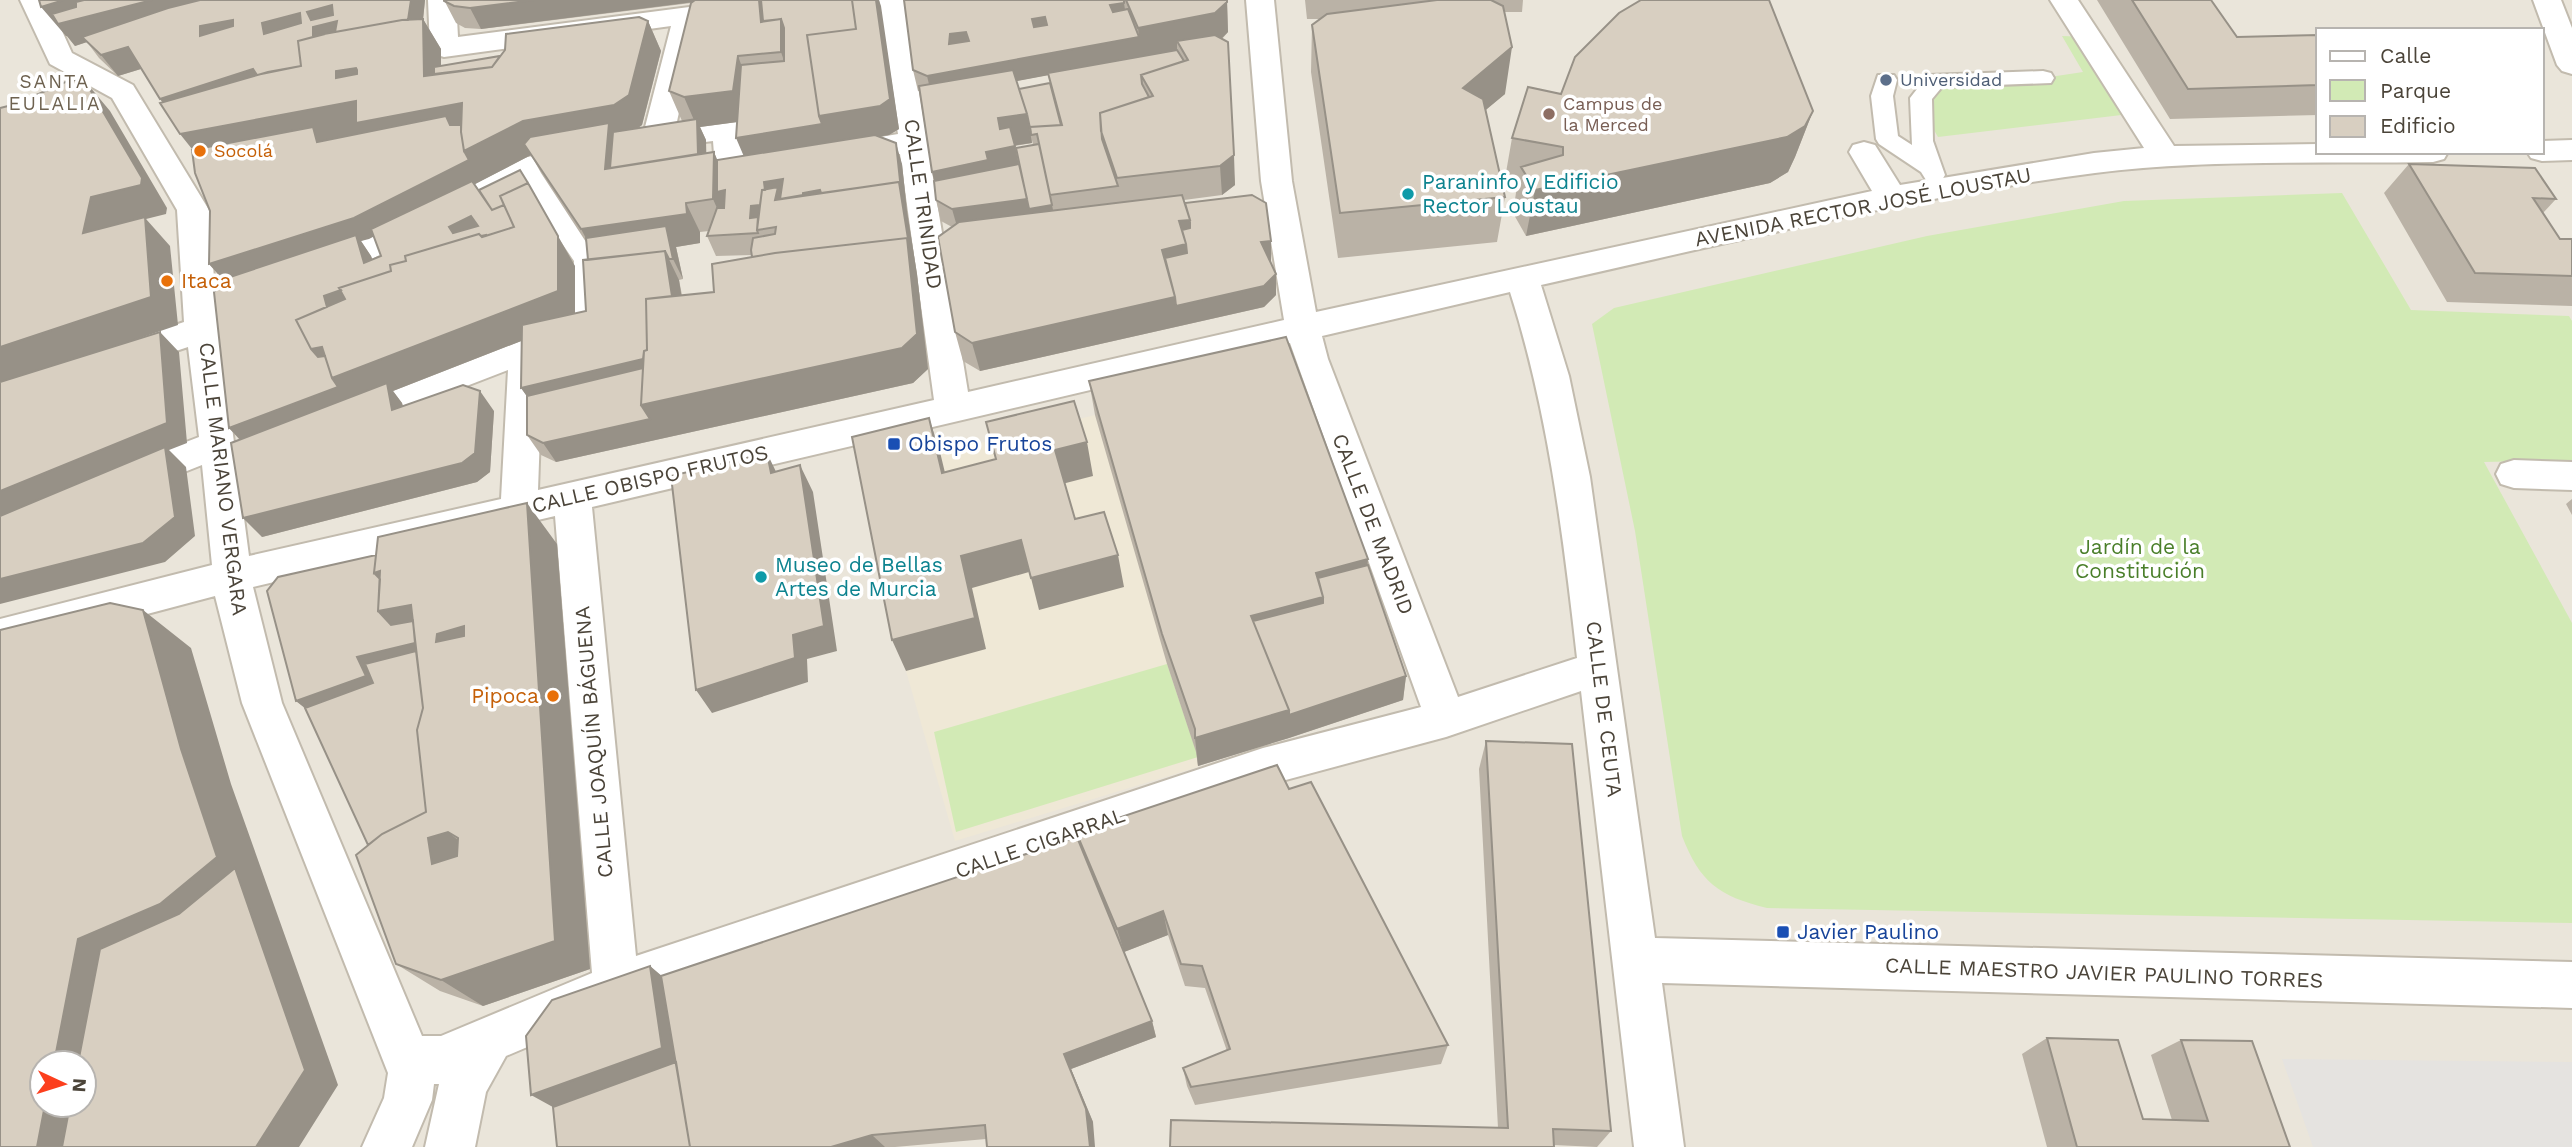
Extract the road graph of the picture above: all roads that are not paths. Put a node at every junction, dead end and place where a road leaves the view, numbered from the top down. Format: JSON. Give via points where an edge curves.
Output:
{"nodes":[{"id":1,"x":33,"y":0,"type":"edge"},
{"id":2,"x":442,"y":0,"type":"edge"},
{"id":3,"x":806,"y":0,"type":"edge"},
{"id":4,"x":890,"y":0,"type":"edge"},
{"id":5,"x":1260,"y":0,"type":"edge"},
{"id":6,"x":2064,"y":0,"type":"edge"},
{"id":7,"x":2547,"y":0,"type":"edge"},
{"id":8,"x":711,"y":5,"type":"edge"},
{"id":9,"x":99,"y":48,"type":"edge"},
{"id":10,"x":60,"y":58,"type":"junction"},
{"id":11,"x":2572,"y":65,"type":"edge"},
{"id":12,"x":2043,"y":78,"type":"dead end"},
{"id":13,"x":1886,"y":80,"type":"dead end"},
{"id":14,"x":920,"y":120,"type":"junction"},
{"id":15,"x":658,"y":137,"type":"junction"},
{"id":16,"x":2572,"y":150,"type":"edge"},
{"id":17,"x":2544,"y":151,"type":"edge"},
{"id":18,"x":1864,"y":152,"type":"dead end"},
{"id":19,"x":2316,"y":154,"type":"edge"},
{"id":20,"x":2163,"y":156,"type":"junction"},
{"id":21,"x":526,"y":167,"type":"junction"},
{"id":22,"x":1936,"y":178,"type":"junction"},
{"id":23,"x":1892,"y":197,"type":"junction"},
{"id":24,"x":290,"y":274,"type":"edge"},
{"id":25,"x":1522,"y":277,"type":"junction"},
{"id":26,"x":209,"y":311,"type":"junction"},
{"id":27,"x":1301,"y":328,"type":"junction"},
{"id":28,"x":550,"y":340,"type":"junction"},
{"id":29,"x":89,"y":366,"type":"edge"},
{"id":30,"x":953,"y":409,"type":"junction"},
{"id":31,"x":322,"y":428,"type":"edge"},
{"id":32,"x":228,"y":455,"type":"junction"},
{"id":33,"x":2514,"y":474,"type":"dead end"},
{"id":34,"x":2572,"y":476,"type":"edge"},
{"id":35,"x":103,"y":490,"type":"edge"},
{"id":36,"x":572,"y":497,"type":"junction"},
{"id":37,"x":519,"y":510,"type":"junction"},
{"id":38,"x":232,"y":576,"type":"junction"},
{"id":39,"x":0,"y":636,"type":"edge"},
{"id":40,"x":1598,"y":668,"type":"junction"},
{"id":41,"x":1447,"y":719,"type":"junction"},
{"id":42,"x":1636,"y":961,"type":"junction"},
{"id":43,"x":2572,"y":985,"type":"edge"},
{"id":44,"x":616,"y":986,"type":"junction"},
{"id":45,"x":490,"y":1039,"type":"junction"},
{"id":46,"x":406,"y":1061,"type":"junction"},
{"id":47,"x":387,"y":1147,"type":"edge"},
{"id":48,"x":420,"y":1147,"type":"edge"},
{"id":49,"x":451,"y":1147,"type":"edge"},
{"id":50,"x":1658,"y":1147,"type":"edge"}],
"edges":[{"from":1,"to":10,"type":"street"},
{"from":2,"to":8,"type":"street","via":[[444,48]]},
{"from":3,"to":8,"type":"street"},
{"from":4,"to":14,"type":"street","name":"CALLE TRINIDAD"},
{"from":5,"to":27,"type":"street","name":"CALLE DE MADRID","via":[[1249,49],[1264,199]]},
{"from":6,"to":20,"type":"street"},
{"from":7,"to":11,"type":"street"},
{"from":8,"to":15,"type":"street","via":[[682,30]]},
{"from":9,"to":10,"type":"street"},
{"from":10,"to":26,"type":"street","name":"CALLE MARIANO VERGARA","via":[[123,92],[185,172]]},
{"from":12,"to":22,"type":"lane","via":[[1936,80],[1921,98],[1922,141]]},
{"from":13,"to":22,"type":"lane","via":[[1882,96],[1887,139]]},
{"from":14,"to":15,"type":"street","via":[[730,167],[728,129]]},
{"from":14,"to":30,"type":"street","name":"CALLE TRINIDAD","via":[[943,246]]},
{"from":15,"to":21,"type":"street"},
{"from":16,"to":17,"type":"street"},
{"from":18,"to":23,"type":"street"},
{"from":19,"to":20,"type":"street","name":"AVENIDA RECTOR JOSÉ LOUSTAU"},
{"from":20,"to":22,"type":"street","name":"AVENIDA RECTOR JOSÉ LOUSTAU"},
{"from":21,"to":24,"type":"street","via":[[368,247]]},
{"from":21,"to":28,"type":"street","via":[[590,260],[587,327]]},
{"from":22,"to":23,"type":"street","name":"AVENIDA RECTOR JOSÉ LOUSTAU"},
{"from":23,"to":25,"type":"street","name":"AVENIDA RECTOR JOSÉ LOUSTAU"},
{"from":25,"to":27,"type":"street","name":"AVENIDA RECTOR JOSÉ LOUSTAU"},
{"from":25,"to":40,"type":"street","name":"CALLE DE CEUTA","via":[[1550,370],[1589,585]]},
{"from":26,"to":29,"type":"street"},
{"from":26,"to":32,"type":"street","name":"CALLE MARIANO VERGARA"},
{"from":27,"to":30,"type":"street","name":"CALLE OBISPO FRUTOS"},
{"from":27,"to":41,"type":"street","name":"CALLE DE MADRID"},
{"from":28,"to":31,"type":"street"},
{"from":28,"to":37,"type":"street"},
{"from":30,"to":36,"type":"street","name":"CALLE OBISPO FRUTOS"},
{"from":32,"to":35,"type":"street"},
{"from":32,"to":38,"type":"street","name":"CALLE MARIANO VERGARA"},
{"from":33,"to":34,"type":"street"},
{"from":36,"to":37,"type":"street","name":"CALLE OBISPO FRUTOS"},
{"from":36,"to":44,"type":"street","name":"CALLE JOAQUÍN BÁGUENA"},
{"from":37,"to":38,"type":"street","name":"CALLE OBISPO FRUTOS"},
{"from":38,"to":39,"type":"street","name":"CALLE OBISPO FRUTOS"},
{"from":38,"to":46,"type":"street","name":"CALLE MARIANO VERGARA","via":[[262,703]]},
{"from":40,"to":41,"type":"street","name":"CALLE CIGARRAL"},
{"from":40,"to":42,"type":"street","name":"CALLE DE CEUTA"},
{"from":41,"to":44,"type":"street","name":"CALLE CIGARRAL","via":[[1263,767]]},
{"from":42,"to":43,"type":"street","name":"CALLE MAESTRO JAVIER PAULINO TORRES"},
{"from":42,"to":50,"type":"street","name":"CALLE DE CEUTA"},
{"from":44,"to":45,"type":"street","name":"CALLE CIGARRAL"},
{"from":45,"to":46,"type":"street","name":"CALLE CIGARRAL","via":[[441,1060]]},
{"from":45,"to":49,"type":"street","via":[[463,1086]]},
{"from":46,"to":47,"type":"street","via":[[408,1100]]},
{"from":46,"to":49,"type":"street","name":"CALLE MARIANO VERGARA"},
{"from":48,"to":49,"type":"street"}]}
